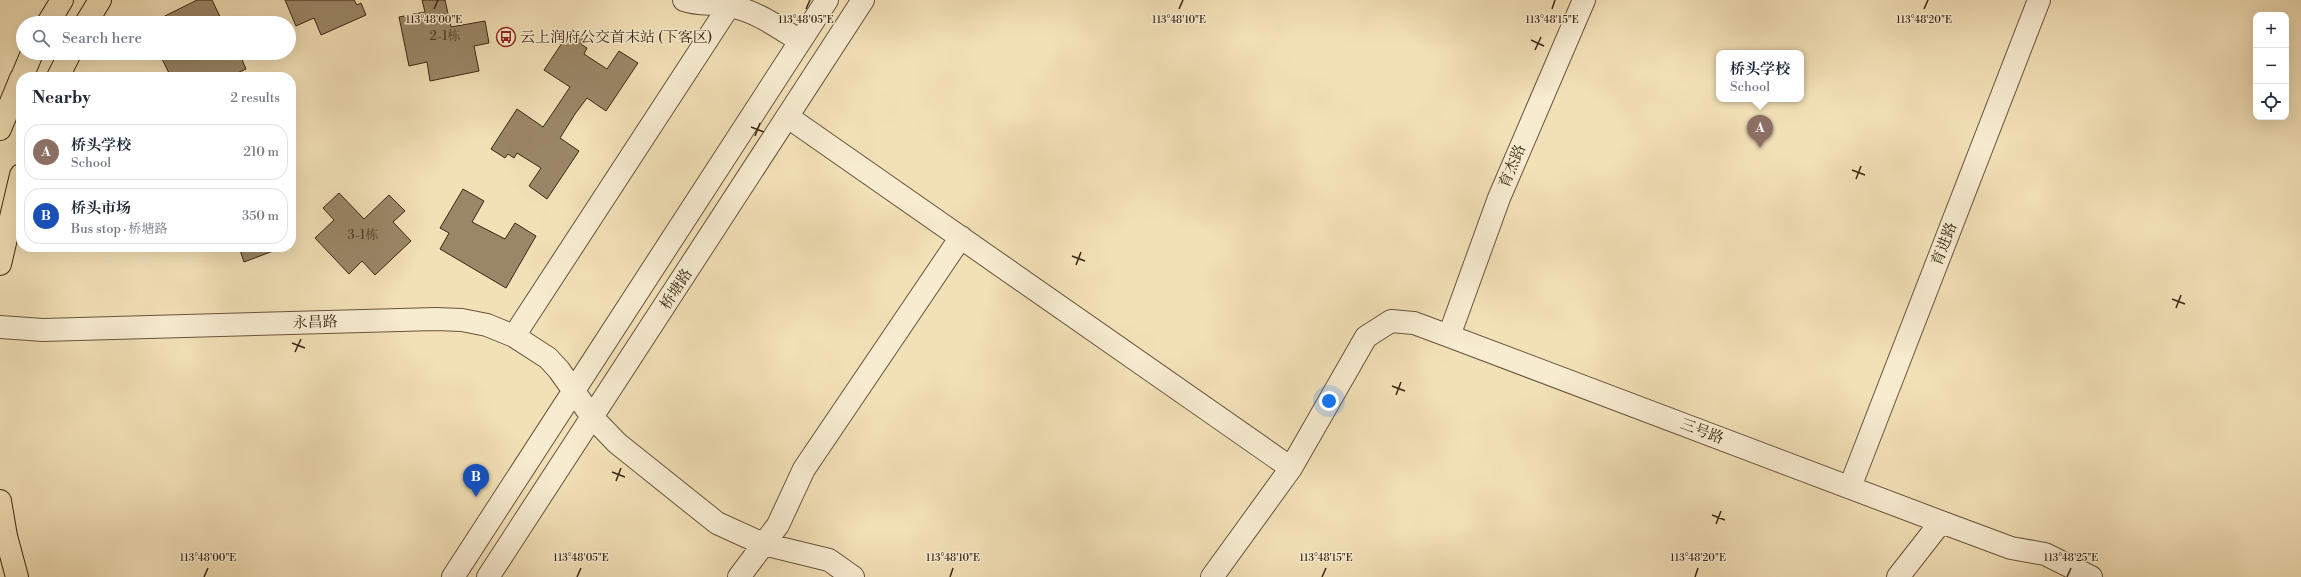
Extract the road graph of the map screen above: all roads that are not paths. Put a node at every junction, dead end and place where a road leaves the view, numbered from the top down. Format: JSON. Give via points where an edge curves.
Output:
{"nodes":[{"id":1,"x":62,"y":0,"type":"edge"},
{"id":2,"x":100,"y":0,"type":"edge"},
{"id":3,"x":684,"y":0,"type":"edge"},
{"id":4,"x":827,"y":0,"type":"edge"},
{"id":5,"x":863,"y":0,"type":"edge"},
{"id":6,"x":1584,"y":0,"type":"edge"},
{"id":7,"x":2039,"y":0,"type":"edge"},
{"id":8,"x":728,"y":2,"type":"edge"},
{"id":9,"x":52,"y":16,"type":"edge"},
{"id":10,"x":90,"y":16,"type":"edge"},
{"id":11,"x":800,"y":41,"type":"junction"},
{"id":12,"x":29,"y":60,"type":"edge"},
{"id":13,"x":66,"y":60,"type":"edge"},
{"id":14,"x":24,"y":72,"type":"edge"},
{"id":15,"x":60,"y":72,"type":"edge"},
{"id":16,"x":16,"y":90,"type":"edge"},
{"id":17,"x":788,"y":117,"type":"junction"},
{"id":18,"x":0,"y":129,"type":"edge"},
{"id":19,"x":16,"y":196,"type":"edge"},
{"id":20,"x":961,"y":237,"type":"junction"},
{"id":21,"x":0,"y":264,"type":"edge"},
{"id":22,"x":0,"y":327,"type":"edge"},
{"id":23,"x":514,"y":336,"type":"junction"},
{"id":24,"x":1449,"y":336,"type":"junction"},
{"id":25,"x":574,"y":391,"type":"junction"},
{"id":26,"x":592,"y":417,"type":"junction"},
{"id":27,"x":1291,"y":468,"type":"junction"},
{"id":28,"x":1850,"y":487,"type":"junction"},
{"id":29,"x":0,"y":501,"type":"edge"},
{"id":30,"x":1941,"y":522,"type":"junction"},
{"id":31,"x":763,"y":544,"type":"junction"},
{"id":32,"x":2089,"y":576,"type":"edge"},
{"id":33,"x":17,"y":577,"type":"edge"},
{"id":34,"x":453,"y":577,"type":"edge"},
{"id":35,"x":488,"y":577,"type":"edge"},
{"id":36,"x":739,"y":577,"type":"edge"},
{"id":37,"x":853,"y":577,"type":"edge"},
{"id":38,"x":1212,"y":577,"type":"edge"},
{"id":39,"x":1898,"y":577,"type":"edge"}],
"edges":[{"from":1,"to":9,"type":"main road"},
{"from":2,"to":10,"type":"main road"},
{"from":3,"to":8,"type":"street","via":[[697,4]]},
{"from":4,"to":11,"type":"street","name":"桥塘路"},
{"from":5,"to":17,"type":"street","name":"桥塘路"},
{"from":6,"to":24,"type":"street","name":"育杰路","via":[[1499,198]]},
{"from":7,"to":28,"type":"street","name":"育进路"},
{"from":8,"to":11,"type":"street","via":[[753,13]]},
{"from":8,"to":23,"type":"street"},
{"from":11,"to":25,"type":"street","name":"桥塘路"},
{"from":12,"to":14,"type":"main road"},
{"from":13,"to":15,"type":"main road"},
{"from":16,"to":18,"type":"main road"},
{"from":17,"to":20,"type":"street"},
{"from":17,"to":26,"type":"street","name":"桥塘路"},
{"from":19,"to":21,"type":"main road"},
{"from":20,"to":27,"type":"street"},
{"from":20,"to":31,"type":"street","via":[[804,469],[778,525]]},
{"from":22,"to":23,"type":"street","name":"永昌路","via":[[42,330],[436,319],[462,320],[487,325]]},
{"from":23,"to":25,"type":"street","name":"永昌路","via":[[548,358]]},
{"from":24,"to":27,"type":"street","name":"三号路","via":[[1414,323],[1391,321],[1366,337]]},
{"from":24,"to":28,"type":"street","name":"三号路"},
{"from":25,"to":26,"type":"street","name":"永昌路"},
{"from":25,"to":34,"type":"street","name":"桥塘路"},
{"from":26,"to":31,"type":"street","name":"永昌路","via":[[617,443],[717,523]]},
{"from":26,"to":35,"type":"street","name":"桥塘路"},
{"from":27,"to":38,"type":"street"},
{"from":28,"to":30,"type":"street","name":"三号路"},
{"from":29,"to":33,"type":"main road"},
{"from":30,"to":32,"type":"street","name":"三号路","via":[[2011,548],[2045,554]]},
{"from":30,"to":39,"type":"street"},
{"from":31,"to":36,"type":"street"},
{"from":31,"to":37,"type":"street","name":"永昌路","via":[[830,560]]}]}
